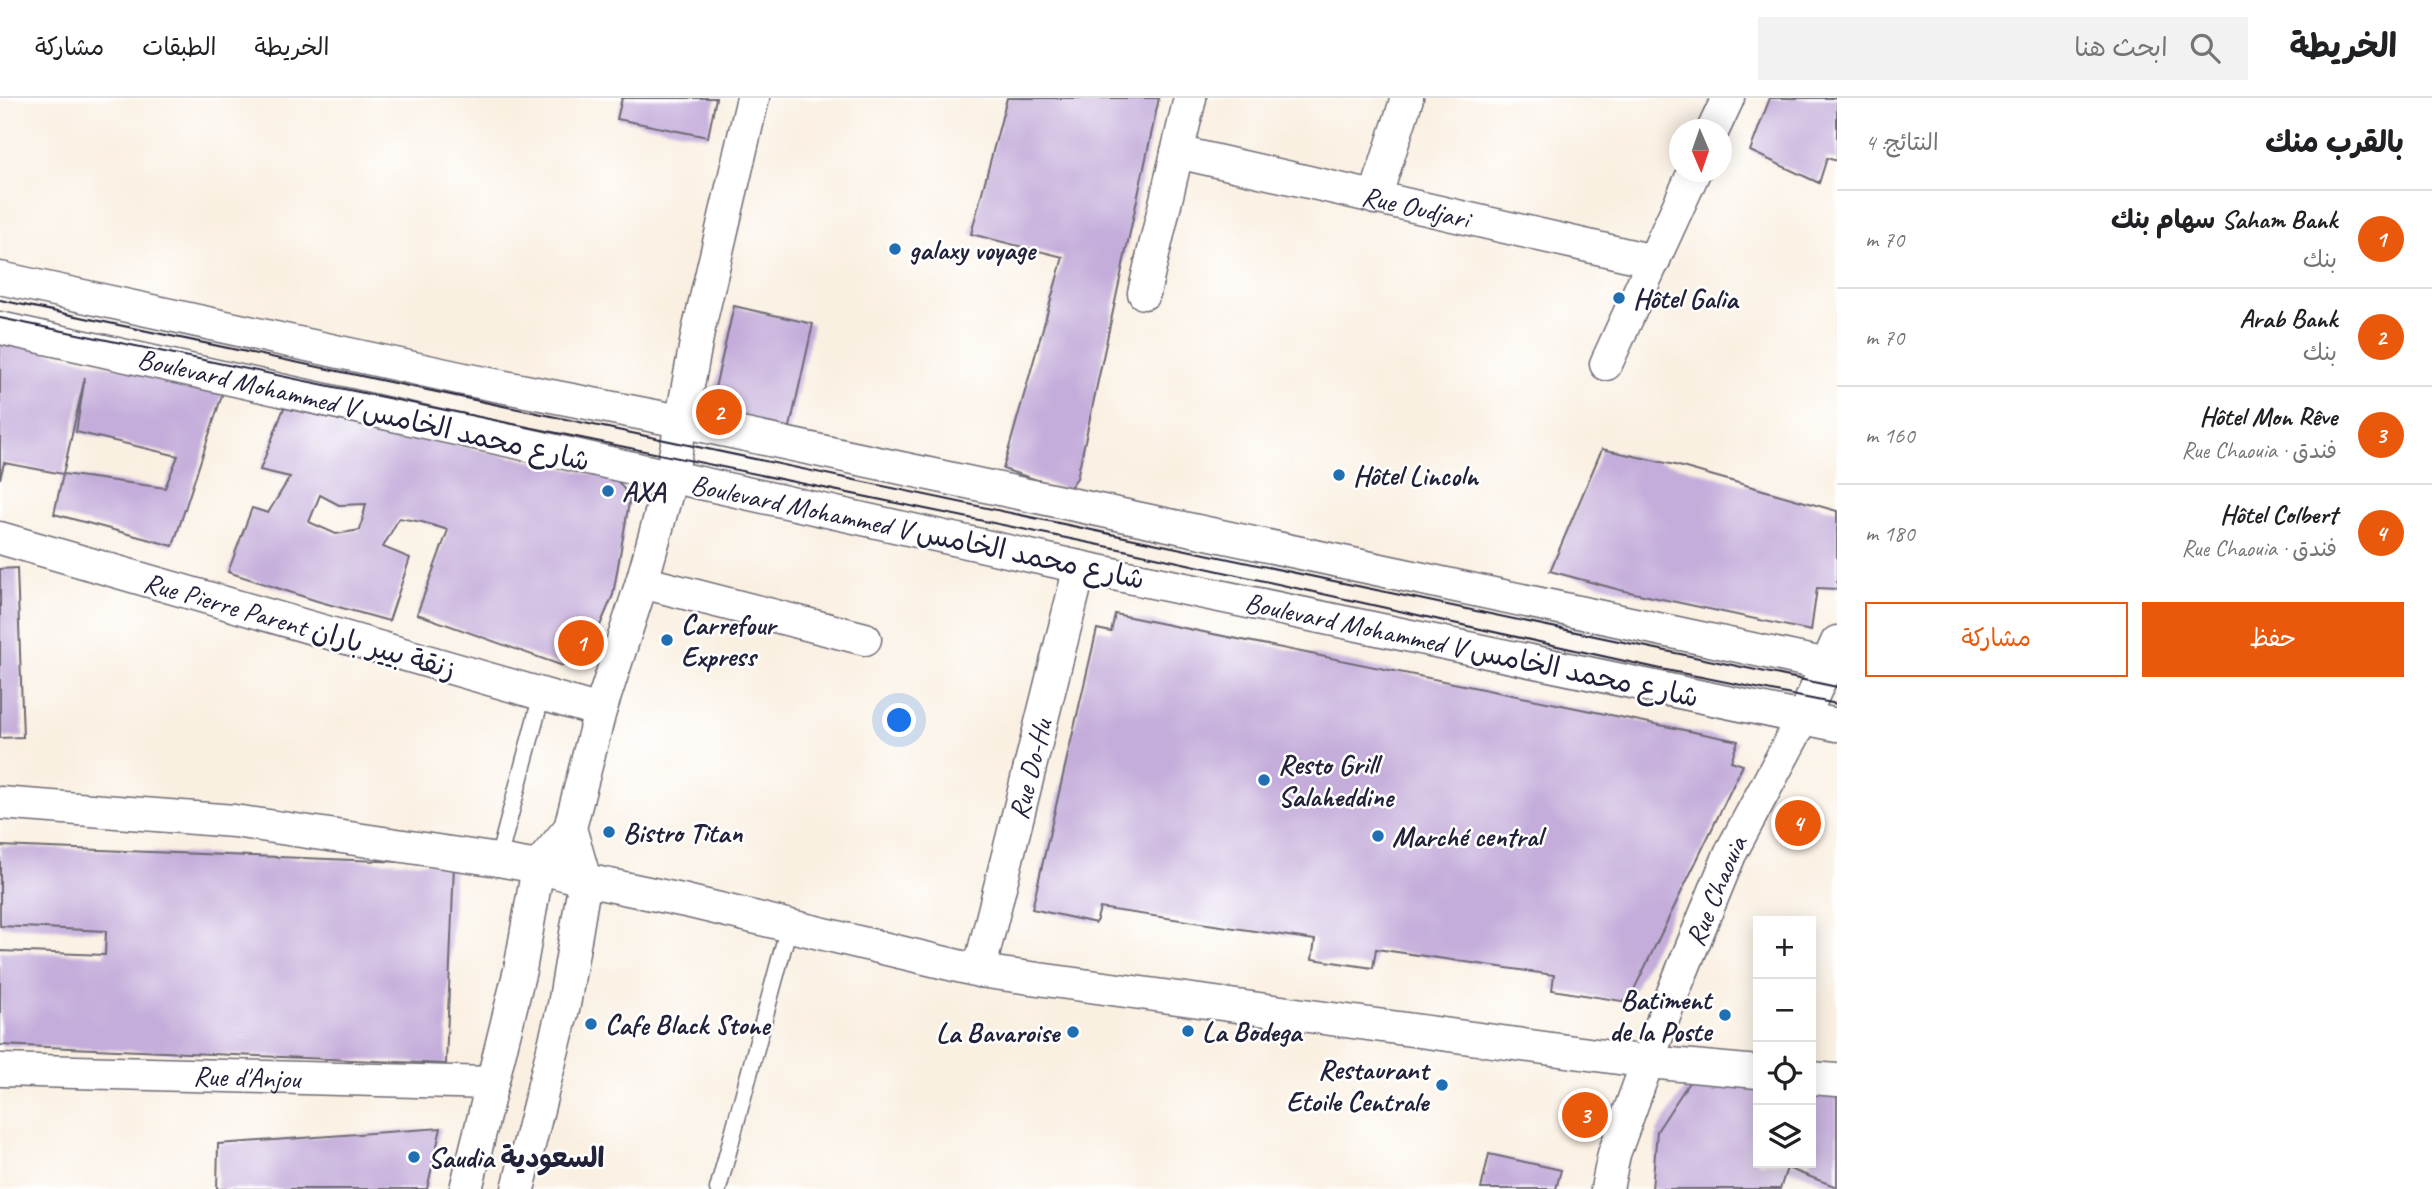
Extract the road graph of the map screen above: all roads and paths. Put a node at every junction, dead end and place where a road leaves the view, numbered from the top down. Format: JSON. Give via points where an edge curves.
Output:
{"nodes":[{"id":1,"x":753,"y":98,"type":"edge"},
{"id":2,"x":1190,"y":98,"type":"edge"},
{"id":3,"x":1407,"y":98,"type":"edge"},
{"id":4,"x":1728,"y":98,"type":"edge"},
{"id":5,"x":1718,"y":119,"type":"edge"},
{"id":6,"x":1177,"y":152,"type":"junction"},
{"id":7,"x":1690,"y":182,"type":"edge"},
{"id":8,"x":1375,"y":198,"type":"junction"},
{"id":9,"x":1654,"y":261,"type":"junction"},
{"id":10,"x":0,"y":278,"type":"edge"},
{"id":11,"x":1144,"y":293,"type":"dead end"},
{"id":12,"x":0,"y":328,"type":"edge"},
{"id":13,"x":1605,"y":364,"type":"dead end"},
{"id":14,"x":680,"y":421,"type":"junction"},
{"id":15,"x":671,"y":478,"type":"junction"},
{"id":16,"x":0,"y":538,"type":"edge"},
{"id":17,"x":1080,"y":567,"type":"junction"},
{"id":18,"x":642,"y":582,"type":"junction"},
{"id":19,"x":865,"y":639,"type":"dead end"},
{"id":20,"x":1834,"y":658,"type":"edge"},
{"id":21,"x":542,"y":694,"type":"junction"},
{"id":22,"x":600,"y":711,"type":"junction"},
{"id":23,"x":1803,"y":718,"type":"junction"},
{"id":24,"x":1837,"y":725,"type":"edge"},
{"id":25,"x":0,"y":803,"type":"edge"},
{"id":26,"x":570,"y":828,"type":"junction"},
{"id":27,"x":498,"y":860,"type":"junction"},
{"id":28,"x":538,"y":867,"type":"junction"},
{"id":29,"x":585,"y":880,"type":"junction"},
{"id":30,"x":789,"y":926,"type":"junction"},
{"id":31,"x":979,"y":971,"type":"junction"},
{"id":32,"x":1648,"y":1062,"type":"junction"},
{"id":33,"x":0,"y":1070,"type":"edge"},
{"id":34,"x":1753,"y":1072,"type":"edge"},
{"id":35,"x":1816,"y":1078,"type":"edge"},
{"id":36,"x":1837,"y":1080,"type":"edge"},
{"id":37,"x":492,"y":1083,"type":"junction"},
{"id":38,"x":466,"y":1189,"type":"edge"},
{"id":39,"x":518,"y":1189,"type":"edge"},
{"id":40,"x":718,"y":1189,"type":"edge"},
{"id":41,"x":1607,"y":1189,"type":"edge"}],
"edges":[{"from":1,"to":14,"type":"street"},
{"from":2,"to":6,"type":"street"},
{"from":3,"to":8,"type":"street"},
{"from":4,"to":5,"type":"street"},
{"from":6,"to":8,"type":"street","name":"Rue Oudjari"},
{"from":6,"to":11,"type":"street"},
{"from":7,"to":9,"type":"street"},
{"from":8,"to":9,"type":"street","name":"Rue Oudjari"},
{"from":9,"to":13,"type":"street"},
{"from":10,"to":14,"type":"street","name":"Boulevard Mohammed V شارع محمد الخامس"},
{"from":12,"to":15,"type":"street","name":"Boulevard Mohammed V شارع محمد الخامس"},
{"from":14,"to":15,"type":"street"},
{"from":14,"to":20,"type":"street","name":"Boulevard Mohammed V شارع محمد الخامس"},
{"from":15,"to":17,"type":"street","name":"Boulevard Mohammed V شارع محمد الخامس"},
{"from":15,"to":18,"type":"street"},
{"from":16,"to":21,"type":"street","name":"Rue Pierre Parent زنقة بيير باران"},
{"from":17,"to":23,"type":"street","name":"Boulevard Mohammed V شارع محمد الخامس"},
{"from":17,"to":31,"type":"street","name":"Rue Do-Hu"},
{"from":18,"to":19,"type":"street"},
{"from":18,"to":22,"type":"street"},
{"from":20,"to":23,"type":"street","name":"Rue Chaouia"},
{"from":21,"to":22,"type":"street","name":"Rue Pierre Parent زنقة بيير باران"},
{"from":21,"to":27,"type":"lane"},
{"from":22,"to":26,"type":"street"},
{"from":23,"to":24,"type":"street","name":"Boulevard Mohammed V شارع محمد الخامس"},
{"from":23,"to":32,"type":"street","name":"Rue Chaouia","via":[[1730,854]]},
{"from":25,"to":27,"type":"street","via":[[234,821]]},
{"from":26,"to":28,"type":"street"},
{"from":26,"to":29,"type":"street"},
{"from":27,"to":28,"type":"street"},
{"from":28,"to":29,"type":"street"},
{"from":28,"to":37,"type":"street","via":[[520,970]]},
{"from":29,"to":30,"type":"street"},
{"from":29,"to":39,"type":"street","via":[[564,1005]]},
{"from":30,"to":31,"type":"street"},
{"from":30,"to":40,"type":"lane"},
{"from":31,"to":32,"type":"street"},
{"from":32,"to":34,"type":"street"},
{"from":32,"to":41,"type":"street","name":"Rue Chaouia","via":[[1614,1154]]},
{"from":33,"to":37,"type":"street","name":"Rue d'Anjou"},
{"from":35,"to":36,"type":"street"},
{"from":37,"to":38,"type":"street"}]}
